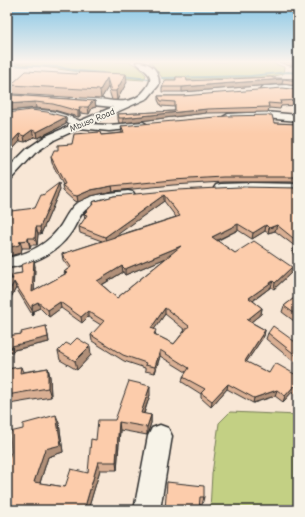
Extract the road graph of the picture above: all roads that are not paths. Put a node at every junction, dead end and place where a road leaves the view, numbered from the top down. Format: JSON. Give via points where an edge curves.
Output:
{"nodes":[{"id":1,"x":153,"y":86,"type":"edge"},
{"id":2,"x":254,"y":90,"type":"edge"},
{"id":3,"x":298,"y":90,"type":"edge"},
{"id":4,"x":145,"y":96,"type":"junction"},
{"id":5,"x":159,"y":96,"type":"edge"},
{"id":6,"x":63,"y":100,"type":"edge"},
{"id":7,"x":127,"y":105,"type":"junction"},
{"id":8,"x":7,"y":115,"type":"edge"},
{"id":9,"x":215,"y":118,"type":"edge"},
{"id":10,"x":298,"y":118,"type":"edge"},
{"id":11,"x":80,"y":124,"type":"junction"},
{"id":12,"x":152,"y":124,"type":"edge"},
{"id":13,"x":7,"y":176,"type":"edge"},
{"id":14,"x":298,"y":188,"type":"edge"},
{"id":15,"x":207,"y":189,"type":"edge"},
{"id":16,"x":140,"y":194,"type":"edge"},
{"id":17,"x":7,"y":263,"type":"edge"},
{"id":18,"x":160,"y":436,"type":"dead end"},
{"id":19,"x":147,"y":510,"type":"edge"}],
"edges":[{"from":1,"to":4,"type":"street"},
{"from":2,"to":3,"type":"street"},
{"from":4,"to":5,"type":"street"},
{"from":4,"to":7,"type":"street","name":"Mbuso Road"},
{"from":6,"to":7,"type":"street"},
{"from":7,"to":11,"type":"street","name":"Mbuso Road"},
{"from":8,"to":11,"type":"street","via":[[26,112],[49,113]]},
{"from":9,"to":10,"type":"street","via":[[265,115]]},
{"from":11,"to":12,"type":"street","via":[[104,128]]},
{"from":11,"to":13,"type":"street","name":"Mbuso Road","via":[[41,144]]},
{"from":14,"to":15,"type":"street"},
{"from":16,"to":17,"type":"street","via":[[86,203],[77,210],[51,246],[35,256]]},
{"from":18,"to":19,"type":"street"}]}
